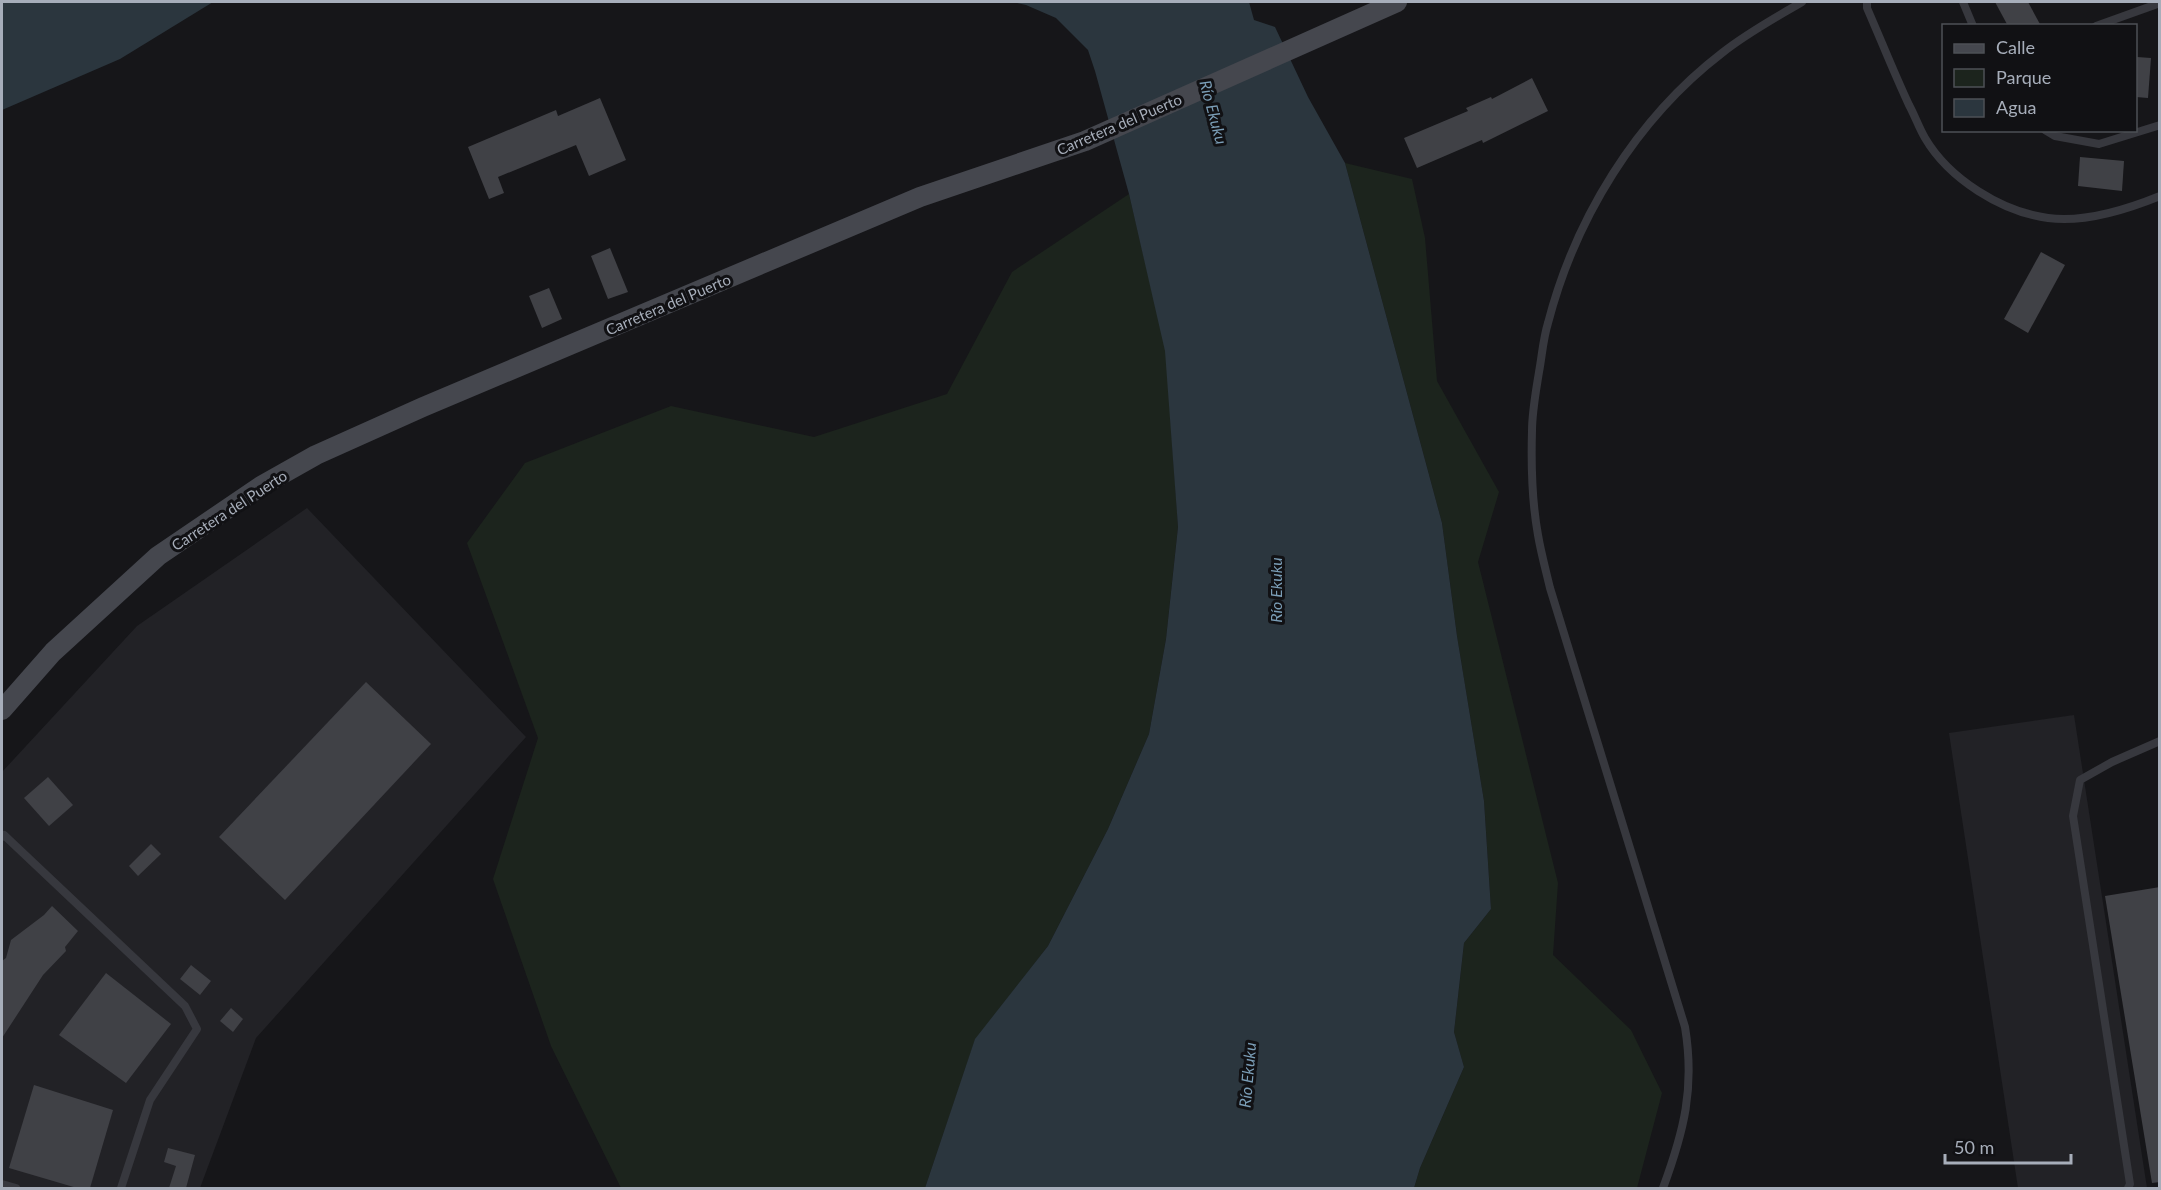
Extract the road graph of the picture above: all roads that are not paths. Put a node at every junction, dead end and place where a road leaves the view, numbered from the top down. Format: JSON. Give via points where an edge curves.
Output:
{"nodes":[{"id":1,"x":1397,"y":2,"type":"edge"},
{"id":2,"x":1802,"y":2,"type":"edge"},
{"id":3,"x":1867,"y":2,"type":"edge"},
{"id":4,"x":1963,"y":2,"type":"edge"},
{"id":5,"x":2160,"y":3,"type":"edge"},
{"id":6,"x":1972,"y":24,"type":"edge"},
{"id":7,"x":2102,"y":24,"type":"edge"},
{"id":8,"x":2160,"y":125,"type":"edge"},
{"id":9,"x":2048,"y":132,"type":"edge"},
{"id":10,"x":2160,"y":196,"type":"edge"},
{"id":11,"x":2,"y":710,"type":"edge"},
{"id":12,"x":2160,"y":741,"type":"edge"},
{"id":13,"x":2,"y":837,"type":"edge"},
{"id":14,"x":2,"y":1184,"type":"edge"},
{"id":15,"x":16,"y":1188,"type":"edge"},
{"id":16,"x":121,"y":1188,"type":"edge"},
{"id":17,"x":1663,"y":1188,"type":"edge"},
{"id":18,"x":2128,"y":1188,"type":"edge"}],
"edges":[{"from":1,"to":11,"type":"main road","name":"Carretera del Puerto","via":[[1085,141],[920,197],[423,406],[316,455],[261,486],[158,556],[53,652]]},
{"from":2,"to":17,"type":"lane","via":[[1722,53],[1689,82],[1656,116],[1604,186],[1582,228],[1547,324],[1532,429],[1538,534],[1550,588],[1685,1027],[1690,1057],[1689,1089],[1684,1120]]},
{"from":3,"to":10,"type":"lane","via":[[1926,139],[1958,177],[1988,197],[2049,219],[2090,217]]},
{"from":4,"to":6,"type":"lane"},
{"from":5,"to":7,"type":"lane"},
{"from":8,"to":9,"type":"lane","via":[[2099,144]]},
{"from":12,"to":18,"type":"lane","via":[[2080,780],[2073,816]]},
{"from":13,"to":16,"type":"lane","via":[[185,1006],[197,1029],[150,1100]]},
{"from":14,"to":15,"type":"lane"}]}
